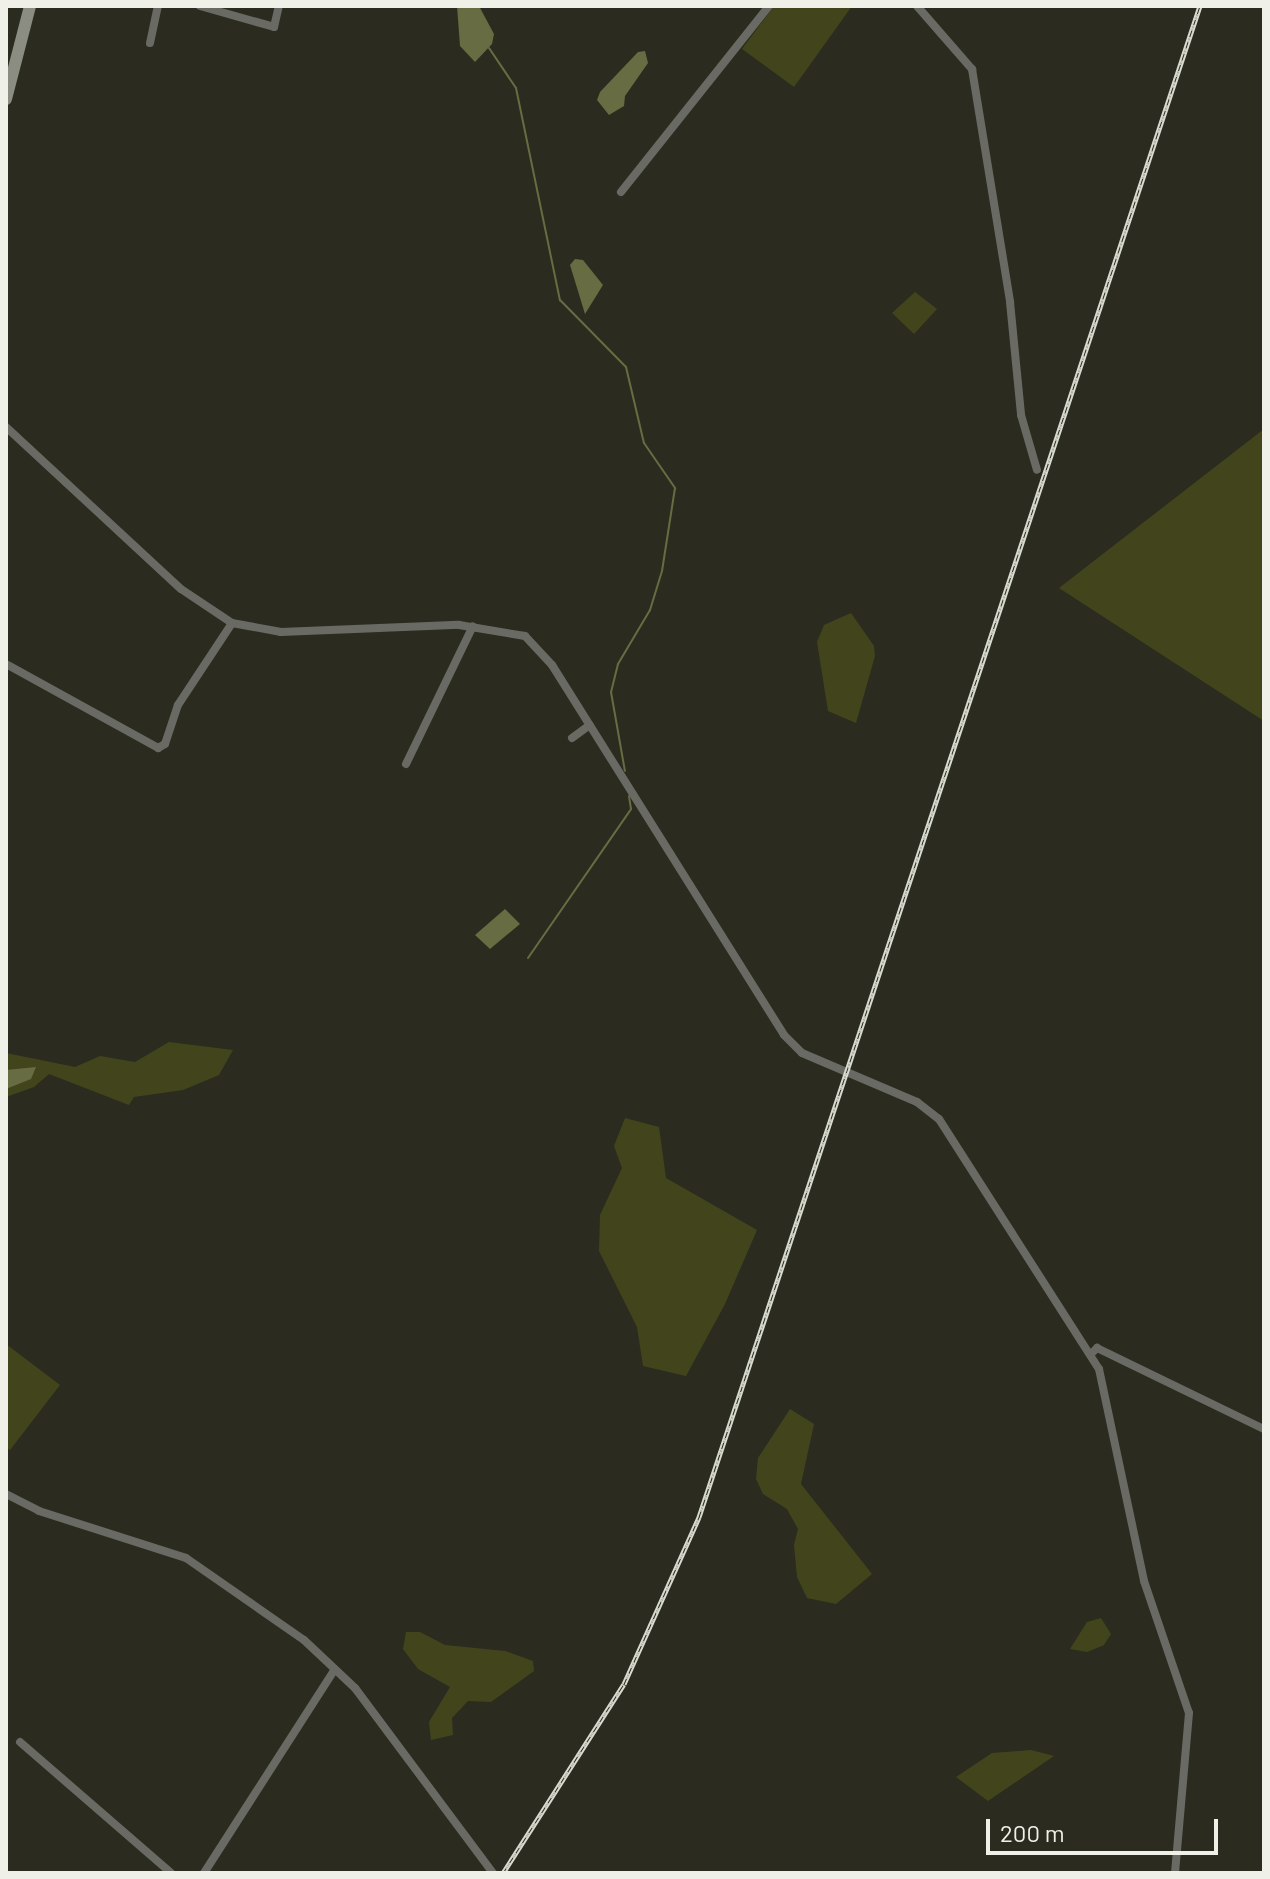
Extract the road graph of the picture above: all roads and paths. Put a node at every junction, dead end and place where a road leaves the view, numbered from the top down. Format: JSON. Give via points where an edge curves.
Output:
{"nodes":[{"id":1,"x":30,"y":6,"type":"edge"},
{"id":2,"x":158,"y":6,"type":"edge"},
{"id":3,"x":200,"y":6,"type":"edge"},
{"id":4,"x":279,"y":6,"type":"edge"},
{"id":5,"x":917,"y":6,"type":"edge"},
{"id":6,"x":764,"y":8,"type":"edge"},
{"id":7,"x":150,"y":43,"type":"dead end"},
{"id":8,"x":6,"y":99,"type":"edge"},
{"id":9,"x":621,"y":192,"type":"dead end"},
{"id":10,"x":6,"y":427,"type":"edge"},
{"id":11,"x":1037,"y":470,"type":"dead end"},
{"id":12,"x":232,"y":623,"type":"junction"},
{"id":13,"x":473,"y":626,"type":"junction"},
{"id":14,"x":6,"y":664,"type":"edge"},
{"id":15,"x":590,"y":725,"type":"junction"},
{"id":16,"x":572,"y":738,"type":"dead end"},
{"id":17,"x":406,"y":764,"type":"dead end"},
{"id":18,"x":1093,"y":1352,"type":"junction"},
{"id":19,"x":1264,"y":1429,"type":"edge"},
{"id":20,"x":6,"y":1494,"type":"edge"},
{"id":21,"x":335,"y":1669,"type":"junction"},
{"id":22,"x":20,"y":1742,"type":"dead end"},
{"id":23,"x":490,"y":1871,"type":"edge"},
{"id":24,"x":171,"y":1873,"type":"edge"},
{"id":25,"x":204,"y":1873,"type":"edge"},
{"id":26,"x":1175,"y":1873,"type":"edge"}],
"edges":[{"from":1,"to":8,"type":"main road"},
{"from":2,"to":7,"type":"street"},
{"from":3,"to":4,"type":"street","via":[[274,27]]},
{"from":5,"to":11,"type":"street","via":[[972,69],[1010,302],[1021,415]]},
{"from":6,"to":9,"type":"street"},
{"from":10,"to":12,"type":"street","via":[[181,589]]},
{"from":12,"to":13,"type":"street","via":[[281,632]]},
{"from":12,"to":14,"type":"street","via":[[178,705],[165,744],[158,748]]},
{"from":13,"to":15,"type":"street","via":[[508,630],[530,640]]},
{"from":13,"to":17,"type":"street"},
{"from":15,"to":16,"type":"street"},
{"from":15,"to":18,"type":"street","via":[[784,1035],[802,1053],[905,1096],[939,1119]]},
{"from":18,"to":19,"type":"street","via":[[1097,1348]]},
{"from":18,"to":26,"type":"street","via":[[1144,1581],[1189,1713]]},
{"from":20,"to":21,"type":"street","via":[[39,1511],[186,1558],[304,1640]]},
{"from":21,"to":23,"type":"street","via":[[355,1688]]},
{"from":21,"to":25,"type":"street"},
{"from":22,"to":24,"type":"street"}]}
